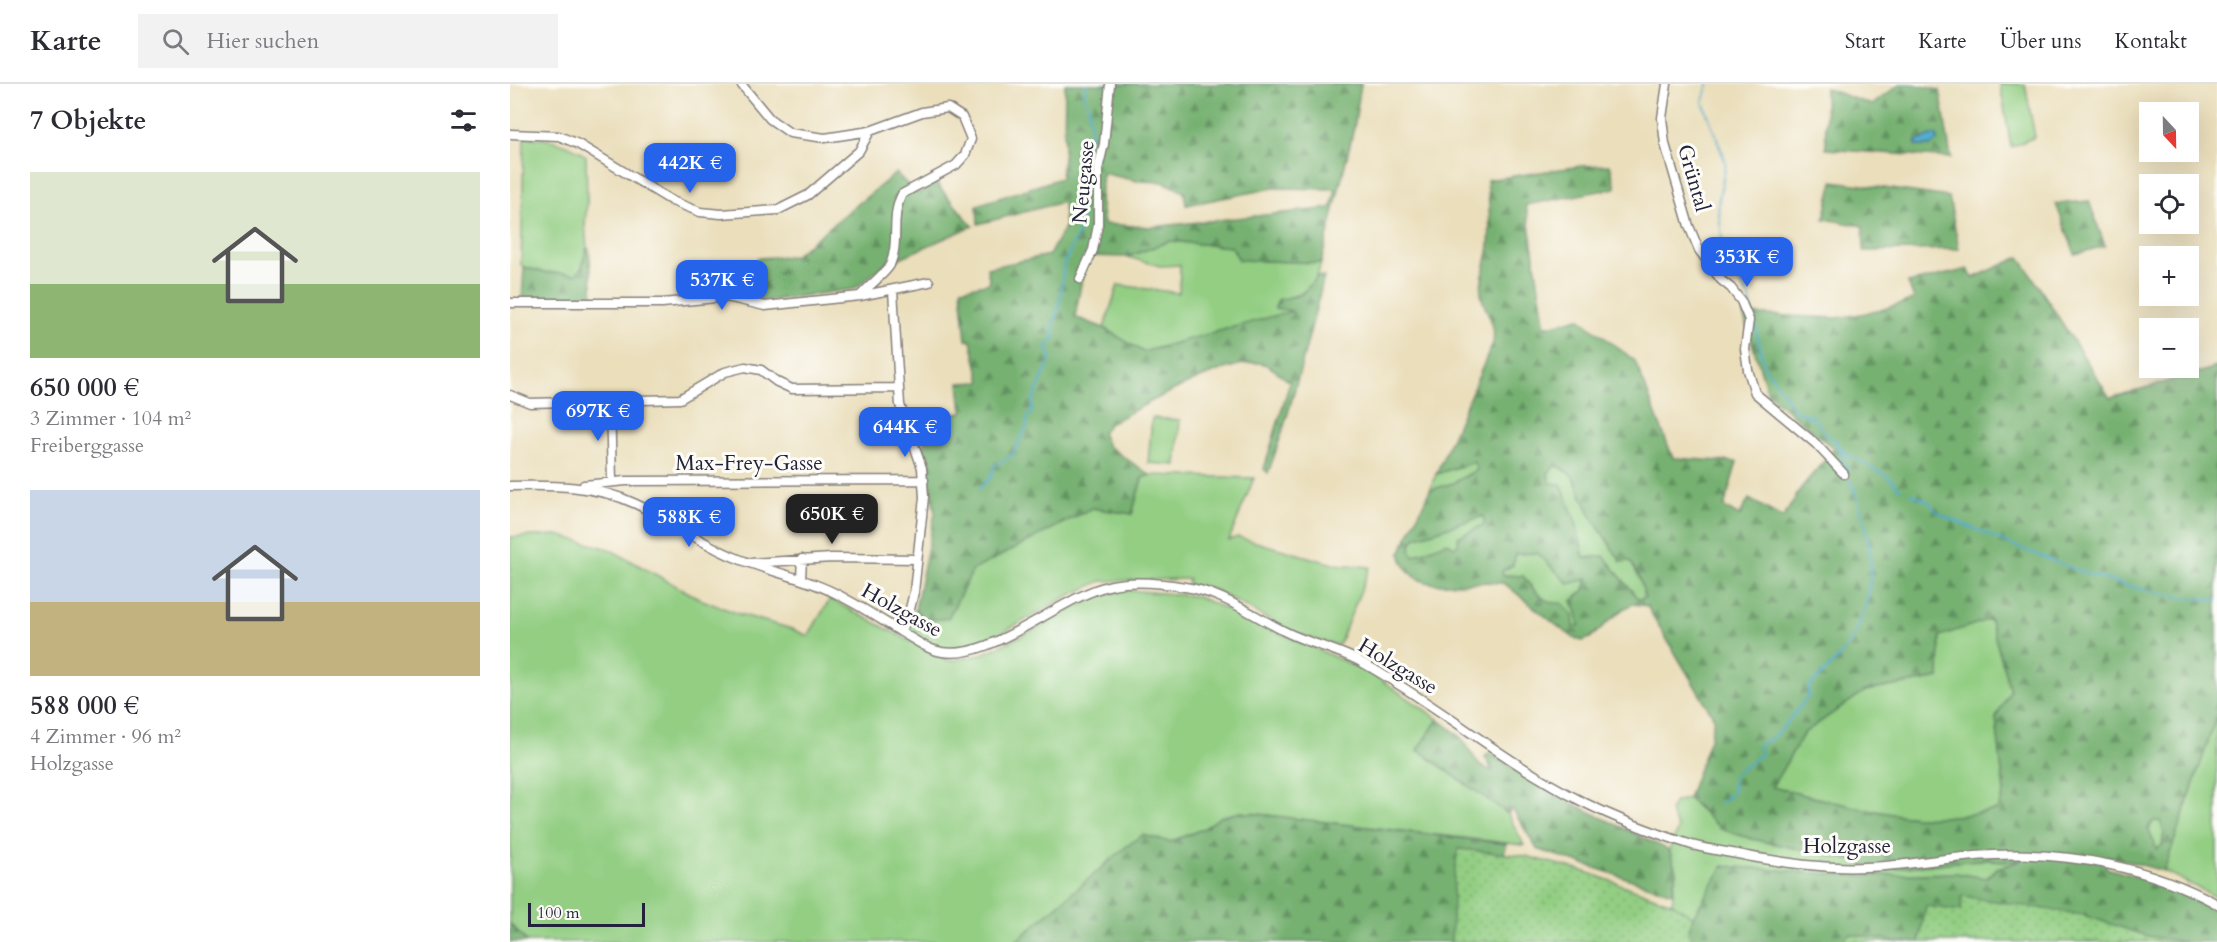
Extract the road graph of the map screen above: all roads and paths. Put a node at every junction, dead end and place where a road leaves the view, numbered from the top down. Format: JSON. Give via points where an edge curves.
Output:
{"nodes":[{"id":1,"x":741,"y":84,"type":"edge"},
{"id":2,"x":1110,"y":84,"type":"edge"},
{"id":3,"x":1667,"y":84,"type":"edge"},
{"id":4,"x":870,"y":132,"type":"junction"},
{"id":5,"x":510,"y":134,"type":"edge"},
{"id":6,"x":1681,"y":160,"type":"dead end"},
{"id":7,"x":1671,"y":165,"type":"junction"},
{"id":8,"x":1080,"y":279,"type":"dead end"},
{"id":9,"x":929,"y":282,"type":"dead end"},
{"id":10,"x":893,"y":290,"type":"junction"},
{"id":11,"x":860,"y":296,"type":"junction"},
{"id":12,"x":510,"y":303,"type":"edge"},
{"id":13,"x":899,"y":388,"type":"junction"},
{"id":14,"x":510,"y":395,"type":"edge"},
{"id":15,"x":610,"y":401,"type":"junction"},
{"id":16,"x":1844,"y":474,"type":"dead end"},
{"id":17,"x":924,"y":480,"type":"junction"},
{"id":18,"x":626,"y":481,"type":"junction"},
{"id":19,"x":612,"y":482,"type":"junction"},
{"id":20,"x":510,"y":486,"type":"edge"},
{"id":21,"x":574,"y":486,"type":"junction"},
{"id":22,"x":625,"y":499,"type":"junction"},
{"id":23,"x":802,"y":559,"type":"junction"},
{"id":24,"x":917,"y":559,"type":"junction"},
{"id":25,"x":748,"y":563,"type":"junction"},
{"id":26,"x":801,"y":578,"type":"junction"},
{"id":27,"x":901,"y":631,"type":"junction"},
{"id":28,"x":2217,"y":904,"type":"edge"}],
"edges":[{"from":1,"to":4,"type":"street","via":[[770,119],[790,133],[825,138]]},
{"from":2,"to":8,"type":"street","name":"Neugasse","via":[[1098,169],[1098,225],[1093,250]]},
{"from":3,"to":7,"type":"street","name":"Grüntal","via":[[1662,118]]},
{"from":4,"to":5,"type":"street","via":[[859,151],[808,195],[778,210],[721,214],[700,212],[672,201],[559,136]]},
{"from":4,"to":11,"type":"street","via":[[922,112],[948,108],[962,117],[971,139],[956,165],[902,194],[897,203],[889,267]]},
{"from":6,"to":7,"type":"street"},
{"from":7,"to":16,"type":"street","name":"Grüntal","via":[[1699,250],[1741,301],[1749,320],[1745,349],[1755,393],[1816,444]]},
{"from":9,"to":10,"type":"street"},
{"from":10,"to":11,"type":"street"},
{"from":10,"to":13,"type":"street"},
{"from":11,"to":12,"type":"street","via":[[765,306],[727,297],[662,303]]},
{"from":13,"to":15,"type":"street","via":[[792,389],[761,370],[745,367],[725,372],[680,399]]},
{"from":13,"to":17,"type":"street","via":[[901,411]]},
{"from":14,"to":15,"type":"street","via":[[530,403]]},
{"from":15,"to":19,"type":"street"},
{"from":17,"to":18,"type":"street","name":"Max-Frey-Gasse"},
{"from":17,"to":24,"type":"street"},
{"from":18,"to":19,"type":"street","name":"Max-Frey-Gasse"},
{"from":18,"to":22,"type":"street"},
{"from":19,"to":21,"type":"street","name":"Max-Frey-Gasse"},
{"from":20,"to":21,"type":"street","name":"Holzgasse"},
{"from":21,"to":22,"type":"street","name":"Holzgasse"},
{"from":22,"to":25,"type":"street","name":"Holzgasse"},
{"from":23,"to":24,"type":"street"},
{"from":23,"to":25,"type":"street"},
{"from":23,"to":26,"type":"street"},
{"from":24,"to":27,"type":"street","via":[[912,602]]},
{"from":25,"to":26,"type":"street","name":"Holzgasse"},
{"from":26,"to":27,"type":"street","name":"Holzgasse"},
{"from":27,"to":28,"type":"street","name":"Holzgasse","via":[[935,650],[965,653],[1112,585],[1141,583],[1192,588],[1229,601],[1303,640],[1356,659],[1579,800],[1636,826],[1699,847],[1802,866],[1867,867],[1993,855],[2056,856],[2114,866],[2166,881]]}]}
